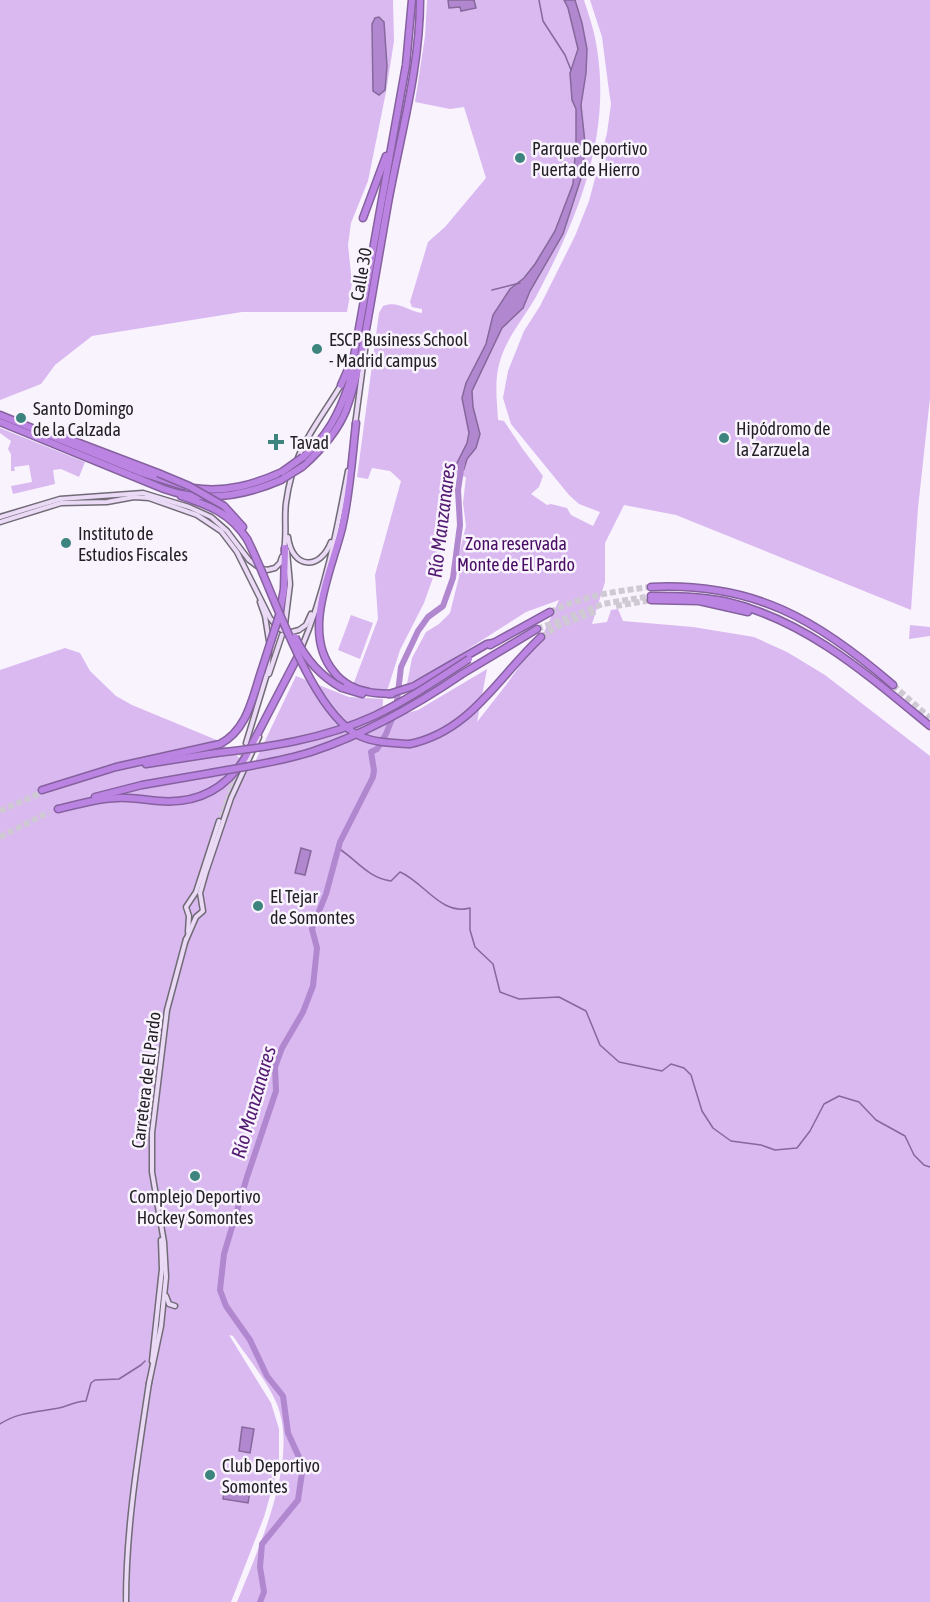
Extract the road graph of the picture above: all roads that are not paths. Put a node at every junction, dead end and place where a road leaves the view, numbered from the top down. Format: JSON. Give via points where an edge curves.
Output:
{"nodes":[{"id":1,"x":412,"y":0,"type":"edge"},
{"id":2,"x":420,"y":0,"type":"edge"},
{"id":3,"x":398,"y":112,"type":"junction"},
{"id":4,"x":401,"y":136,"type":"junction"},
{"id":5,"x":402,"y":150,"type":"dead end"},
{"id":6,"x":363,"y":218,"type":"dead end"},
{"id":7,"x":366,"y":329,"type":"junction"},
{"id":8,"x":367,"y":342,"type":"joint"},
{"id":9,"x":352,"y":358,"type":"junction"},
{"id":10,"x":341,"y":385,"type":"joint"},
{"id":11,"x":0,"y":415,"type":"edge"},
{"id":12,"x":9,"y":418,"type":"junction"},
{"id":13,"x":0,"y":422,"type":"edge"},
{"id":14,"x":356,"y":423,"type":"junction"},
{"id":15,"x":169,"y":490,"type":"junction"},
{"id":16,"x":0,"y":517,"type":"edge"},
{"id":17,"x":0,"y":522,"type":"edge"},
{"id":18,"x":286,"y":524,"type":"junction"},
{"id":19,"x":336,"y":528,"type":"junction"},
{"id":20,"x":249,"y":538,"type":"junction"},
{"id":21,"x":285,"y":545,"type":"junction"},
{"id":22,"x":327,"y":569,"type":"junction"},
{"id":23,"x":250,"y":579,"type":"junction"},
{"id":24,"x":651,"y":587,"type":"tunnel mouth"},
{"id":25,"x":651,"y":598,"type":"tunnel mouth"},
{"id":26,"x":550,"y":612,"type":"tunnel mouth"},
{"id":27,"x":285,"y":627,"type":"dead end"},
{"id":28,"x":537,"y":629,"type":"tunnel mouth"},
{"id":29,"x":282,"y":635,"type":"dead end"},
{"id":30,"x":541,"y":637,"type":"tunnel mouth"},
{"id":31,"x":468,"y":657,"type":"junction"},
{"id":32,"x":297,"y":658,"type":"junction"},
{"id":33,"x":893,"y":685,"type":"tunnel mouth"},
{"id":34,"x":262,"y":693,"type":"junction"},
{"id":35,"x":392,"y":694,"type":"junction"},
{"id":36,"x":930,"y":726,"type":"edge"},
{"id":37,"x":246,"y":743,"type":"tunnel mouth"},
{"id":38,"x":58,"y":809,"type":"junction"},
{"id":39,"x":49,"y":812,"type":"tunnel mouth"},
{"id":40,"x":219,"y":821,"type":"tunnel mouth"},
{"id":41,"x":192,"y":900,"type":"junction"},
{"id":42,"x":200,"y":902,"type":"junction"},
{"id":43,"x":189,"y":916,"type":"junction"},
{"id":44,"x":196,"y":917,"type":"junction"},
{"id":45,"x":186,"y":940,"type":"junction"},
{"id":46,"x":160,"y":1224,"type":"junction"},
{"id":47,"x":162,"y":1269,"type":"junction"},
{"id":48,"x":166,"y":1277,"type":"junction"},
{"id":49,"x":174,"y":1306,"type":"dead end"},
{"id":50,"x":163,"y":1309,"type":"junction"},
{"id":51,"x":149,"y":1383,"type":"junction"},
{"id":52,"x":126,"y":1602,"type":"edge"}],
"edges":[{"from":1,"to":3,"type":"highway","name":"Calle 30"},
{"from":2,"to":4,"type":"highway","name":"Calle 30"},
{"from":3,"to":6,"type":"highway"},
{"from":3,"to":9,"type":"highway","name":"Calle 30"},
{"from":4,"to":5,"type":"highway"},
{"from":4,"to":7,"type":"highway","name":"Calle 30"},
{"from":7,"to":8,"type":"highway"},
{"from":7,"to":15,"type":"highway","name":"Calle 30","bridge":true,"via":[[354,386],[340,423],[325,445],[302,467],[262,489],[225,496]]},
{"from":8,"to":14,"type":"street"},
{"from":9,"to":10,"type":"highway"},
{"from":9,"to":12,"type":"highway","name":"Calle 30","bridge":true,"via":[[348,384],[335,420],[321,441],[282,472],[234,489],[211,490],[164,481]]},
{"from":10,"to":18,"type":"street","via":[[306,437],[297,459],[285,506]]},
{"from":11,"to":12,"type":"highway","name":"Calle 30"},
{"from":12,"to":20,"type":"highway","bridge":true,"via":[[189,486],[224,506]]},
{"from":13,"to":15,"type":"highway","name":"Calle 30"},
{"from":14,"to":19,"type":"street"},
{"from":14,"to":35,"type":"highway","via":[[346,505],[320,612],[319,643],[326,661],[346,683],[369,692]]},
{"from":15,"to":20,"type":"highway","via":[[218,510]]},
{"from":16,"to":21,"type":"street","via":[[60,499],[143,493],[211,517],[256,567],[272,569],[280,563]]},
{"from":17,"to":23,"type":"street","via":[[61,503],[149,498],[197,514],[217,527],[235,547]]},
{"from":18,"to":19,"type":"street","via":[[290,550],[307,562],[323,557]]},
{"from":18,"to":21,"type":"street"},
{"from":19,"to":22,"type":"street"},
{"from":20,"to":30,"type":"highway","bridge":true,"via":[[307,674],[326,704],[359,735],[387,743],[410,744],[434,737],[473,711]]},
{"from":20,"to":35,"type":"highway","bridge":true,"via":[[298,643],[320,675],[356,693]]},
{"from":21,"to":27,"type":"street","via":[[290,584]]},
{"from":21,"to":31,"type":"highway","bridge":true,"via":[[279,616],[241,727],[214,747],[116,767],[42,791],[137,766],[273,746],[339,729],[401,702]]},
{"from":22,"to":23,"type":"street","via":[[308,621],[292,632],[275,626]]},
{"from":22,"to":32,"type":"street"},
{"from":23,"to":34,"type":"street","via":[[269,638],[270,658]]},
{"from":24,"to":33,"type":"highway","via":[[726,591],[779,607],[830,635]]},
{"from":25,"to":36,"type":"highway","via":[[678,596],[724,601],[775,617],[816,639]]},
{"from":26,"to":31,"type":"highway"},
{"from":28,"to":38,"type":"highway","bridge":true,"via":[[408,709],[340,741],[280,760],[142,784]]},
{"from":29,"to":34,"type":"street"},
{"from":31,"to":35,"type":"highway"},
{"from":32,"to":38,"type":"highway","via":[[237,771],[215,790],[186,801],[107,798]]},
{"from":32,"to":42,"type":"street","via":[[231,798],[202,884]]},
{"from":34,"to":37,"type":"street"},
{"from":38,"to":39,"type":"highway"},
{"from":40,"to":41,"type":"street"},
{"from":41,"to":42,"type":"street"},
{"from":41,"to":43,"type":"street","via":[[186,907]]},
{"from":42,"to":44,"type":"street","via":[[203,911]]},
{"from":43,"to":44,"type":"street"},
{"from":43,"to":45,"type":"street","name":"Carretera de El Pardo"},
{"from":44,"to":45,"type":"street","name":"Carretera de El Pardo"},
{"from":45,"to":46,"type":"street","name":"Carretera de El Pardo","via":[[167,1010],[152,1133],[151,1158]]},
{"from":46,"to":47,"type":"street","name":"Carretera de El Pardo"},
{"from":46,"to":48,"type":"street","name":"Carretera de El Pardo"},
{"from":47,"to":50,"type":"street"},
{"from":47,"to":51,"type":"street","name":"Carretera de El Pardo"},
{"from":48,"to":49,"type":"street","via":[[166,1298]]},
{"from":48,"to":50,"type":"street","name":"Carretera de El Pardo"},
{"from":50,"to":51,"type":"street","name":"Carretera de El Pardo"},
{"from":51,"to":52,"type":"street","name":"Carretera de El Pardo","via":[[135,1472]]}]}
